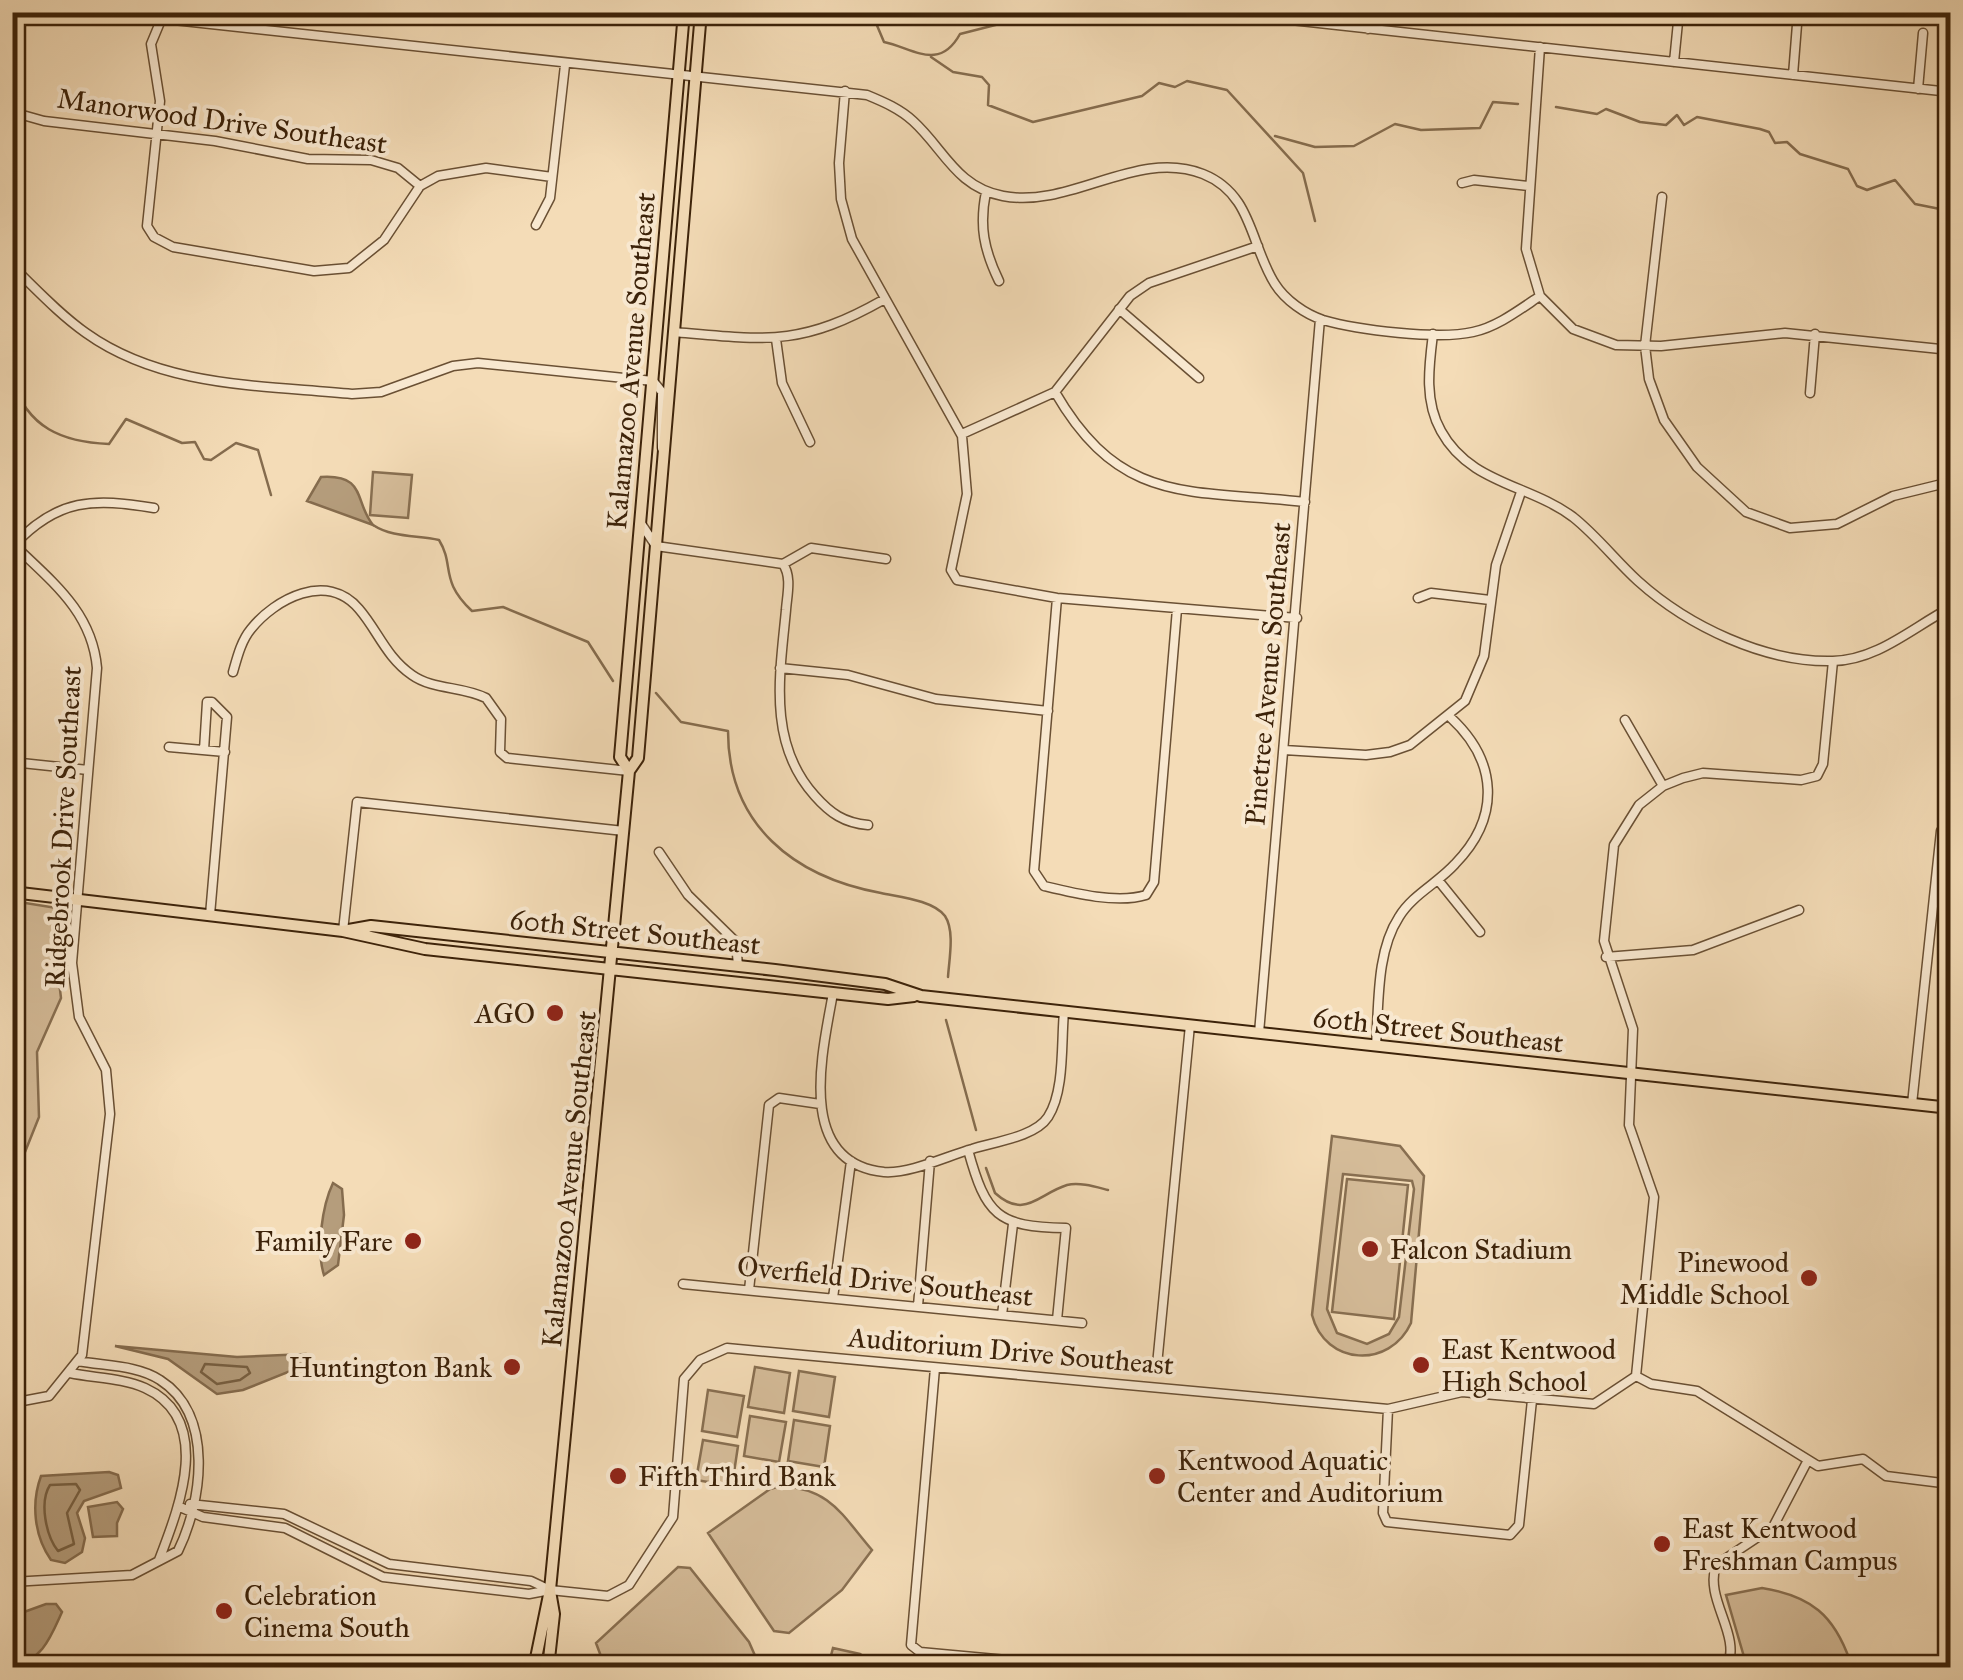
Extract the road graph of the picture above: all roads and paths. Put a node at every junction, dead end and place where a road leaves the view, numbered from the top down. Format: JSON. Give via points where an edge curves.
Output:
{"nodes":[{"id":1,"x":100,"y":12,"type":"edge"},
{"id":2,"x":684,"y":12,"type":"edge"},
{"id":3,"x":702,"y":12,"type":"edge"},
{"id":4,"x":1218,"y":12,"type":"edge"},
{"id":5,"x":1370,"y":12,"type":"edge"},
{"id":6,"x":1678,"y":12,"type":"edge"},
{"id":7,"x":1798,"y":12,"type":"edge"},
{"id":8,"x":161,"y":20,"type":"junction"},
{"id":9,"x":1368,"y":29,"type":"junction"},
{"id":10,"x":1923,"y":33,"type":"dead end"},
{"id":11,"x":1540,"y":47,"type":"junction"},
{"id":12,"x":1674,"y":62,"type":"junction"},
{"id":13,"x":565,"y":65,"type":"junction"},
{"id":14,"x":679,"y":73,"type":"junction"},
{"id":15,"x":696,"y":75,"type":"junction"},
{"id":16,"x":1793,"y":75,"type":"junction"},
{"id":17,"x":1918,"y":88,"type":"junction"},
{"id":18,"x":845,"y":91,"type":"junction"},
{"id":19,"x":1950,"y":92,"type":"edge"},
{"id":20,"x":12,"y":112,"type":"edge"},
{"id":21,"x":156,"y":134,"type":"junction"},
{"id":22,"x":552,"y":177,"type":"junction"},
{"id":23,"x":1462,"y":183,"type":"dead end"},
{"id":24,"x":420,"y":186,"type":"junction"},
{"id":25,"x":1528,"y":186,"type":"junction"},
{"id":26,"x":986,"y":192,"type":"junction"},
{"id":27,"x":1662,"y":197,"type":"dead end"},
{"id":28,"x":536,"y":225,"type":"dead end"},
{"id":29,"x":1258,"y":246,"type":"junction"},
{"id":30,"x":12,"y":266,"type":"edge"},
{"id":31,"x":999,"y":281,"type":"dead end"},
{"id":32,"x":1540,"y":296,"type":"junction"},
{"id":33,"x":883,"y":300,"type":"junction"},
{"id":34,"x":1119,"y":309,"type":"junction"},
{"id":35,"x":1320,"y":319,"type":"junction"},
{"id":36,"x":674,"y":332,"type":"junction"},
{"id":37,"x":1433,"y":334,"type":"junction"},
{"id":38,"x":1815,"y":334,"type":"junction"},
{"id":39,"x":776,"y":339,"type":"junction"},
{"id":40,"x":1645,"y":346,"type":"junction"},
{"id":41,"x":1950,"y":350,"type":"edge"},
{"id":42,"x":1199,"y":378,"type":"dead end"},
{"id":43,"x":650,"y":380,"type":"junction"},
{"id":44,"x":1055,"y":392,"type":"junction"},
{"id":45,"x":1810,"y":393,"type":"dead end"},
{"id":46,"x":962,"y":434,"type":"junction"},
{"id":47,"x":810,"y":442,"type":"dead end"},
{"id":48,"x":663,"y":452,"type":"junction"},
{"id":49,"x":1950,"y":482,"type":"edge"},
{"id":50,"x":1520,"y":492,"type":"junction"},
{"id":51,"x":1305,"y":502,"type":"junction"},
{"id":52,"x":154,"y":508,"type":"dead end"},
{"id":53,"x":641,"y":521,"type":"junction"},
{"id":54,"x":13,"y":544,"type":"edge"},
{"id":55,"x":656,"y":546,"type":"junction"},
{"id":56,"x":886,"y":559,"type":"dead end"},
{"id":57,"x":783,"y":564,"type":"junction"},
{"id":58,"x":635,"y":574,"type":"junction"},
{"id":59,"x":1058,"y":598,"type":"junction"},
{"id":60,"x":1418,"y":598,"type":"dead end"},
{"id":61,"x":1490,"y":600,"type":"junction"},
{"id":62,"x":1950,"y":608,"type":"edge"},
{"id":63,"x":1177,"y":609,"type":"junction"},
{"id":64,"x":1296,"y":618,"type":"junction"},
{"id":65,"x":647,"y":641,"type":"junction"},
{"id":66,"x":1833,"y":661,"type":"junction"},
{"id":67,"x":780,"y":668,"type":"junction"},
{"id":68,"x":233,"y":672,"type":"dead end"},
{"id":69,"x":1048,"y":711,"type":"junction"},
{"id":70,"x":623,"y":715,"type":"junction"},
{"id":71,"x":1450,"y":717,"type":"junction"},
{"id":72,"x":1625,"y":720,"type":"dead end"},
{"id":73,"x":640,"y":729,"type":"junction"},
{"id":74,"x":169,"y":747,"type":"dead end"},
{"id":75,"x":204,"y":750,"type":"junction"},
{"id":76,"x":1284,"y":750,"type":"junction"},
{"id":77,"x":225,"y":752,"type":"junction"},
{"id":78,"x":12,"y":762,"type":"edge"},
{"id":79,"x":88,"y":770,"type":"junction"},
{"id":80,"x":629,"y":772,"type":"junction"},
{"id":81,"x":1663,"y":786,"type":"junction"},
{"id":82,"x":1949,"y":818,"type":"edge"},
{"id":83,"x":868,"y":824,"type":"dead end"},
{"id":84,"x":624,"y":831,"type":"junction"},
{"id":85,"x":659,"y":852,"type":"dead end"},
{"id":86,"x":1438,"y":880,"type":"junction"},
{"id":87,"x":12,"y":892,"type":"edge"},
{"id":88,"x":77,"y":900,"type":"junction"},
{"id":89,"x":1800,"y":910,"type":"dead end"},
{"id":90,"x":210,"y":915,"type":"junction"},
{"id":91,"x":342,"y":931,"type":"junction"},
{"id":92,"x":1480,"y":932,"type":"dead end"},
{"id":93,"x":483,"y":938,"type":"junction"},
{"id":94,"x":614,"y":952,"type":"junction"},
{"id":95,"x":466,"y":954,"type":"junction"},
{"id":96,"x":1606,"y":957,"type":"junction"},
{"id":97,"x":738,"y":966,"type":"junction"},
{"id":98,"x":766,"y":968,"type":"junction"},
{"id":99,"x":613,"y":970,"type":"junction"},
{"id":100,"x":734,"y":984,"type":"junction"},
{"id":101,"x":834,"y":993,"type":"junction"},
{"id":102,"x":920,"y":996,"type":"junction"},
{"id":103,"x":1064,"y":1012,"type":"junction"},
{"id":104,"x":1190,"y":1026,"type":"junction"},
{"id":105,"x":1260,"y":1033,"type":"junction"},
{"id":106,"x":1376,"y":1045,"type":"junction"},
{"id":107,"x":1630,"y":1074,"type":"junction"},
{"id":108,"x":820,"y":1104,"type":"junction"},
{"id":109,"x":1912,"y":1104,"type":"junction"},
{"id":110,"x":1950,"y":1108,"type":"edge"},
{"id":111,"x":968,"y":1150,"type":"junction"},
{"id":112,"x":850,"y":1161,"type":"junction"},
{"id":113,"x":930,"y":1161,"type":"junction"},
{"id":114,"x":1013,"y":1224,"type":"junction"},
{"id":115,"x":683,"y":1284,"type":"dead end"},
{"id":116,"x":749,"y":1290,"type":"junction"},
{"id":117,"x":833,"y":1298,"type":"junction"},
{"id":118,"x":918,"y":1306,"type":"junction"},
{"id":119,"x":1002,"y":1315,"type":"junction"},
{"id":120,"x":1057,"y":1320,"type":"junction"},
{"id":121,"x":1082,"y":1322,"type":"dead end"},
{"id":122,"x":78,"y":1360,"type":"junction"},
{"id":123,"x":1157,"y":1365,"type":"dead end"},
{"id":124,"x":935,"y":1368,"type":"junction"},
{"id":125,"x":70,"y":1373,"type":"junction"},
{"id":126,"x":1636,"y":1376,"type":"junction"},
{"id":127,"x":1532,"y":1400,"type":"junction"},
{"id":128,"x":12,"y":1402,"type":"edge"},
{"id":129,"x":1388,"y":1408,"type":"junction"},
{"id":130,"x":1808,"y":1460,"type":"junction"},
{"id":131,"x":1950,"y":1484,"type":"edge"},
{"id":132,"x":194,"y":1502,"type":"junction"},
{"id":133,"x":180,"y":1507,"type":"junction"},
{"id":134,"x":192,"y":1514,"type":"junction"},
{"id":135,"x":159,"y":1561,"type":"junction"},
{"id":136,"x":12,"y":1582,"type":"edge"},
{"id":137,"x":550,"y":1590,"type":"junction"},
{"id":138,"x":534,"y":1668,"type":"edge"},
{"id":139,"x":548,"y":1668,"type":"edge"},
{"id":140,"x":1093,"y":1668,"type":"edge"},
{"id":141,"x":1133,"y":1668,"type":"edge"},
{"id":142,"x":1209,"y":1668,"type":"edge"},
{"id":143,"x":1727,"y":1668,"type":"edge"}],
"edges":[{"from":1,"to":8,"type":"street"},
{"from":2,"to":14,"type":"main road","name":"Kalamazoo Avenue Southeast"},
{"from":3,"to":15,"type":"main road","name":"Kalamazoo Avenue Southeast"},
{"from":4,"to":9,"type":"street"},
{"from":5,"to":9,"type":"street"},
{"from":6,"to":12,"type":"street"},
{"from":7,"to":16,"type":"street"},
{"from":8,"to":13,"type":"street"},
{"from":8,"to":21,"type":"street","via":[[151,44],[160,101]]},
{"from":9,"to":11,"type":"street"},
{"from":10,"to":17,"type":"street"},
{"from":11,"to":12,"type":"street"},
{"from":11,"to":25,"type":"street"},
{"from":12,"to":16,"type":"street"},
{"from":13,"to":14,"type":"street"},
{"from":13,"to":22,"type":"street"},
{"from":14,"to":15,"type":"street"},
{"from":14,"to":43,"type":"main road","name":"Kalamazoo Avenue Southeast"},
{"from":15,"to":18,"type":"street"},
{"from":15,"to":36,"type":"main road","name":"Kalamazoo Avenue Southeast"},
{"from":16,"to":17,"type":"street"},
{"from":17,"to":19,"type":"street"},
{"from":18,"to":26,"type":"street","via":[[892,105],[915,122],[956,174]]},
{"from":18,"to":33,"type":"street","via":[[841,199],[852,239]]},
{"from":20,"to":21,"type":"street","name":"Manorwood Drive Southeast"},
{"from":21,"to":24,"type":"street","name":"Manorwood Drive Southeast","via":[[308,158],[371,160],[398,168]]},
{"from":21,"to":24,"type":"street","via":[[147,226],[154,237],[204,255],[314,271],[348,268],[384,240]]},
{"from":22,"to":24,"type":"street","via":[[486,168],[459,170]]},
{"from":22,"to":28,"type":"street","via":[[548,205]]},
{"from":23,"to":25,"type":"street"},
{"from":25,"to":32,"type":"street","via":[[1526,249]]},
{"from":26,"to":29,"type":"street","via":[[1030,198],[1154,168],[1186,169],[1237,199]]},
{"from":26,"to":31,"type":"street","via":[[984,246]]},
{"from":27,"to":40,"type":"street"},
{"from":29,"to":34,"type":"street","via":[[1152,282]]},
{"from":29,"to":35,"type":"street","via":[[1284,295]]},
{"from":30,"to":43,"type":"street","via":[[86,334],[178,376],[352,394],[478,363]]},
{"from":32,"to":37,"type":"street","via":[[1475,332]]},
{"from":32,"to":40,"type":"street","via":[[1588,337]]},
{"from":33,"to":39,"type":"street","via":[[833,328]]},
{"from":33,"to":46,"type":"street"},
{"from":34,"to":42,"type":"street"},
{"from":34,"to":44,"type":"street"},
{"from":35,"to":37,"type":"street"},
{"from":35,"to":51,"type":"street","name":"Pinetree Avenue Southeast"},
{"from":36,"to":39,"type":"street"},
{"from":36,"to":48,"type":"main road","name":"Kalamazoo Avenue Southeast"},
{"from":37,"to":50,"type":"street","via":[[1429,387],[1440,430],[1477,472]]},
{"from":38,"to":40,"type":"street"},
{"from":38,"to":41,"type":"street"},
{"from":38,"to":45,"type":"street"},
{"from":39,"to":47,"type":"street","via":[[782,383]]},
{"from":40,"to":49,"type":"street","via":[[1654,396],[1681,448],[1738,506],[1769,524],[1834,525],[1893,496]]},
{"from":43,"to":48,"type":"street","via":[[662,392]]},
{"from":43,"to":53,"type":"main road","name":"Kalamazoo Avenue Southeast"},
{"from":44,"to":46,"type":"street"},
{"from":44,"to":51,"type":"street","via":[[1101,456],[1140,480]]},
{"from":46,"to":59,"type":"street","via":[[967,494],[952,570],[957,580]]},
{"from":48,"to":55,"type":"main road","name":"Kalamazoo Avenue Southeast"},
{"from":50,"to":61,"type":"street"},
{"from":50,"to":66,"type":"street","via":[[1571,516],[1690,620],[1764,649]]},
{"from":51,"to":64,"type":"street","name":"Pinetree Avenue Southeast"},
{"from":52,"to":54,"type":"street","via":[[78,503],[51,513]]},
{"from":53,"to":55,"type":"street"},
{"from":53,"to":58,"type":"main road","name":"Kalamazoo Avenue Southeast"},
{"from":54,"to":79,"type":"street","name":"Ridgebrook Drive Southeast","via":[[70,600],[95,641]]},
{"from":55,"to":57,"type":"street"},
{"from":55,"to":65,"type":"main road","name":"Kalamazoo Avenue Southeast"},
{"from":56,"to":57,"type":"street","via":[[811,548]]},
{"from":57,"to":67,"type":"street","via":[[788,587]]},
{"from":58,"to":65,"type":"main road","via":[[646,581]]},
{"from":58,"to":70,"type":"main road","name":"Kalamazoo Avenue Southeast"},
{"from":59,"to":63,"type":"street"},
{"from":59,"to":69,"type":"street"},
{"from":60,"to":61,"type":"street"},
{"from":61,"to":71,"type":"street","via":[[1478,676]]},
{"from":62,"to":66,"type":"street","via":[[1874,652]]},
{"from":63,"to":64,"type":"street"},
{"from":63,"to":69,"type":"street","via":[[1151,890],[1138,898],[1044,886],[1034,871]]},
{"from":64,"to":76,"type":"street","name":"Pinetree Avenue Southeast"},
{"from":65,"to":73,"type":"main road","name":"Kalamazoo Avenue Southeast"},
{"from":66,"to":81,"type":"street","via":[[1817,776],[1702,773]]},
{"from":67,"to":69,"type":"street","via":[[848,675],[936,699]]},
{"from":67,"to":83,"type":"street","via":[[778,713],[797,771],[834,815]]},
{"from":68,"to":80,"type":"street","via":[[250,630],[283,599],[326,592],[359,609],[389,656],[421,682],[486,698],[501,719],[500,752],[507,758]]},
{"from":70,"to":73,"type":"main road"},
{"from":70,"to":80,"type":"main road","name":"Kalamazoo Avenue Southeast","via":[[620,757]]},
{"from":71,"to":76,"type":"street","via":[[1390,752]]},
{"from":71,"to":86,"type":"street","via":[[1478,750],[1489,776],[1489,808],[1478,838]]},
{"from":72,"to":81,"type":"street"},
{"from":73,"to":80,"type":"main road","name":"Kalamazoo Avenue Southeast","via":[[638,758]]},
{"from":74,"to":75,"type":"street"},
{"from":75,"to":77,"type":"street"},
{"from":75,"to":77,"type":"street","via":[[212,702],[228,717]]},
{"from":76,"to":105,"type":"street","name":"Pinetree Avenue Southeast"},
{"from":77,"to":90,"type":"street"},
{"from":78,"to":79,"type":"street"},
{"from":79,"to":88,"type":"street","name":"Ridgebrook Drive Southeast"},
{"from":80,"to":84,"type":"main road","name":"Kalamazoo Avenue Southeast"},
{"from":81,"to":96,"type":"street","via":[[1639,805],[1614,845]]},
{"from":82,"to":109,"type":"street","via":[[1941,831]]},
{"from":84,"to":91,"type":"street","via":[[358,802]]},
{"from":84,"to":94,"type":"main road","name":"Kalamazoo Avenue Southeast"},
{"from":85,"to":97,"type":"street","via":[[688,895],[736,942]]},
{"from":86,"to":92,"type":"street"},
{"from":86,"to":106,"type":"street","via":[[1408,905],[1391,932]]},
{"from":87,"to":88,"type":"main road","name":"60th Street Southeast"},
{"from":88,"to":90,"type":"main road","name":"60th Street Southeast"},
{"from":88,"to":122,"type":"street","name":"Ridgebrook Drive Southeast","via":[[75,1002],[106,1070],[110,1114]]},
{"from":89,"to":96,"type":"street","via":[[1692,950]]},
{"from":90,"to":91,"type":"main road","name":"60th Street Southeast"},
{"from":91,"to":93,"type":"main road","name":"60th Street Southeast","via":[[371,926]]},
{"from":91,"to":95,"type":"main road","name":"60th Street Southeast"},
{"from":93,"to":94,"type":"main road","name":"60th Street Southeast"},
{"from":93,"to":95,"type":"main road"},
{"from":94,"to":97,"type":"main road","name":"60th Street Southeast"},
{"from":94,"to":99,"type":"main road","name":"Kalamazoo Avenue Southeast"},
{"from":95,"to":99,"type":"main road","name":"60th Street Southeast"},
{"from":96,"to":107,"type":"street","via":[[1633,1029]]},
{"from":97,"to":98,"type":"main road","name":"60th Street Southeast"},
{"from":98,"to":100,"type":"main road","via":[[762,977]]},
{"from":98,"to":102,"type":"main road","name":"60th Street Southeast","via":[[884,984]]},
{"from":99,"to":100,"type":"main road","name":"60th Street Southeast"},
{"from":99,"to":137,"type":"main road","name":"Kalamazoo Avenue Southeast"},
{"from":100,"to":101,"type":"main road","name":"60th Street Southeast"},
{"from":101,"to":102,"type":"main road","name":"60th Street Southeast"},
{"from":101,"to":108,"type":"street","via":[[818,1077]]},
{"from":102,"to":103,"type":"main road","name":"60th Street Southeast"},
{"from":103,"to":104,"type":"main road","name":"60th Street Southeast"},
{"from":103,"to":111,"type":"street","via":[[1047,1119],[1038,1128]]},
{"from":104,"to":105,"type":"main road","name":"60th Street Southeast"},
{"from":104,"to":123,"type":"street"},
{"from":105,"to":106,"type":"main road","name":"60th Street Southeast"},
{"from":106,"to":107,"type":"main road","name":"60th Street Southeast"},
{"from":107,"to":109,"type":"main road","name":"60th Street Southeast"},
{"from":107,"to":126,"type":"street","via":[[1629,1125],[1654,1197]]},
{"from":108,"to":112,"type":"street","via":[[838,1151]]},
{"from":108,"to":116,"type":"street","via":[[779,1098],[768,1104]]},
{"from":109,"to":110,"type":"main road","name":"60th Street Southeast"},
{"from":111,"to":113,"type":"street"},
{"from":111,"to":114,"type":"street","via":[[986,1203]]},
{"from":112,"to":113,"type":"street","via":[[885,1172]]},
{"from":112,"to":117,"type":"street"},
{"from":113,"to":118,"type":"street"},
{"from":114,"to":119,"type":"street"},
{"from":114,"to":120,"type":"street","via":[[1066,1228]]},
{"from":115,"to":116,"type":"street","name":"Overfield Drive Southeast"},
{"from":116,"to":117,"type":"street","name":"Overfield Drive Southeast"},
{"from":117,"to":118,"type":"street","name":"Overfield Drive Southeast"},
{"from":118,"to":119,"type":"street","name":"Overfield Drive Southeast"},
{"from":119,"to":120,"type":"street","name":"Overfield Drive Southeast"},
{"from":120,"to":121,"type":"street","name":"Overfield Drive Southeast"},
{"from":122,"to":125,"type":"street","name":"Ridgebrook Drive Southeast"},
{"from":122,"to":132,"type":"street","via":[[144,1373],[178,1396],[196,1437]]},
{"from":124,"to":129,"type":"street","name":"Auditorium Drive Southeast"},
{"from":124,"to":137,"type":"street","name":"Auditorium Drive Southeast","via":[[744,1348],[707,1355],[686,1375],[681,1392],[668,1530],[620,1592]]},
{"from":124,"to":140,"type":"street","via":[[910,1645],[920,1652]]},
{"from":125,"to":128,"type":"street","via":[[50,1396]]},
{"from":125,"to":133,"type":"street","via":[[138,1385],[168,1404],[184,1430]]},
{"from":126,"to":127,"type":"street","name":"Auditorium Drive Southeast","via":[[1594,1404]]},
{"from":126,"to":130,"type":"street","via":[[1697,1391]]},
{"from":127,"to":129,"type":"street","name":"Auditorium Drive Southeast","via":[[1462,1392]]},
{"from":127,"to":129,"type":"street","via":[[1519,1525],[1510,1535],[1388,1522]]},
{"from":130,"to":131,"type":"street","via":[[1818,1466],[1863,1460],[1886,1476]]},
{"from":130,"to":143,"type":"street","via":[[1773,1527],[1716,1565],[1713,1589],[1731,1651]]},
{"from":132,"to":133,"type":"street"},
{"from":132,"to":134,"type":"street"},
{"from":132,"to":137,"type":"street","via":[[285,1515],[385,1563],[531,1581]]},
{"from":133,"to":134,"type":"street"},
{"from":133,"to":135,"type":"street"},
{"from":134,"to":135,"type":"street","via":[[178,1551]]},
{"from":134,"to":137,"type":"street","via":[[285,1528],[383,1577],[529,1594]]},
{"from":135,"to":136,"type":"street","via":[[132,1574]]},
{"from":137,"to":138,"type":"main road","name":"Kalamazoo Avenue Southeast"},
{"from":137,"to":139,"type":"main road","name":"Kalamazoo Avenue Southeast"},
{"from":141,"to":142,"type":"street"}]}
